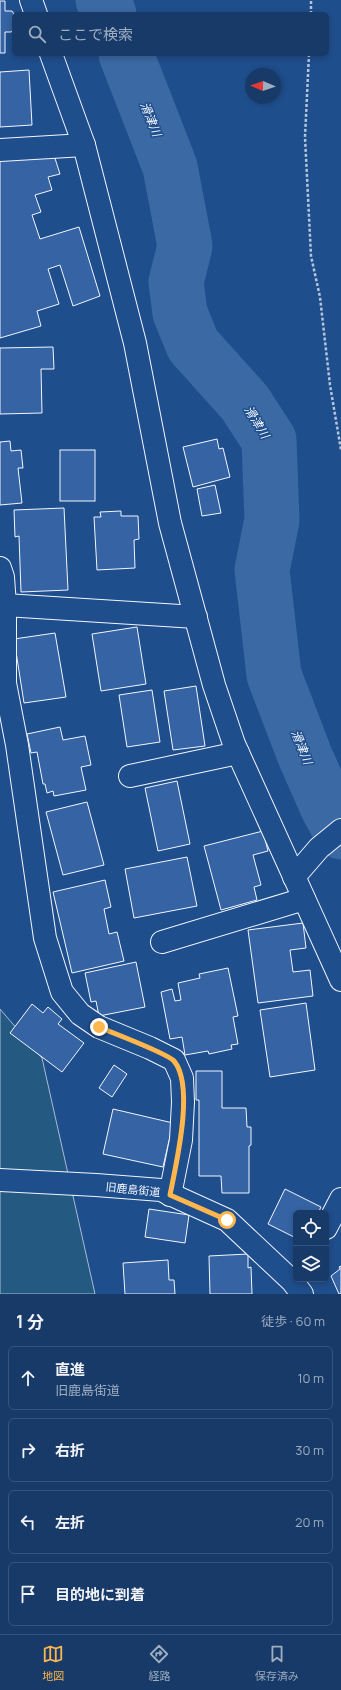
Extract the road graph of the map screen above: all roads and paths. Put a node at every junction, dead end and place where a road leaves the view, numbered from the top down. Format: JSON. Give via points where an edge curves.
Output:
{"nodes":[{"id":1,"x":31,"y":0,"type":"edge"},
{"id":2,"x":311,"y":0,"type":"edge"},
{"id":3,"x":35,"y":12,"type":"edge"},
{"id":4,"x":310,"y":12,"type":"edge"},
{"id":5,"x":52,"y":56,"type":"edge"},
{"id":6,"x":309,"y":56,"type":"edge"},
{"id":7,"x":84,"y":145,"type":"junction"},
{"id":8,"x":0,"y":150,"type":"edge"},
{"id":9,"x":341,"y":450,"type":"edge"},
{"id":10,"x":0,"y":568,"type":"edge"},
{"id":11,"x":5,"y":605,"type":"junction"},
{"id":12,"x":196,"y":617,"type":"junction"},
{"id":13,"x":238,"y":753,"type":"junction"},
{"id":14,"x":130,"y":776,"type":"dead end"},
{"id":15,"x":341,"y":830,"type":"edge"},
{"id":16,"x":294,"y":877,"type":"junction"},
{"id":17,"x":304,"y":899,"type":"junction"},
{"id":18,"x":162,"y":942,"type":"dead end"},
{"id":19,"x":341,"y":980,"type":"edge"},
{"id":20,"x":0,"y":1180,"type":"edge"},
{"id":21,"x":170,"y":1195,"type":"junction"},
{"id":22,"x":341,"y":1199,"type":"edge"},
{"id":23,"x":329,"y":1222,"type":"edge"},
{"id":24,"x":297,"y":1284,"type":"edge"}],
"edges":[{"from":1,"to":3,"type":"street"},
{"from":2,"to":4,"type":"path"},
{"from":5,"to":7,"type":"street"},
{"from":6,"to":9,"type":"path","via":[[306,137],[311,256],[320,297],[330,385]]},
{"from":7,"to":8,"type":"street"},
{"from":7,"to":12,"type":"street","via":[[134,343],[170,523]]},
{"from":10,"to":11,"type":"street"},
{"from":11,"to":12,"type":"street"},
{"from":11,"to":21,"type":"street","via":[[5,682],[17,745],[45,938],[62,992],[80,1014],[99,1027],[174,1060],[182,1078],[183,1102],[181,1140]]},
{"from":12,"to":13,"type":"street","via":[[214,685]]},
{"from":13,"to":14,"type":"street"},
{"from":13,"to":16,"type":"street"},
{"from":15,"to":16,"type":"street","via":[[319,848]]},
{"from":16,"to":17,"type":"street"},
{"from":17,"to":18,"type":"street"},
{"from":17,"to":19,"type":"street"},
{"from":20,"to":21,"type":"street","name":"旧鹿島街道","via":[[161,1190]]},
{"from":21,"to":24,"type":"street","name":"旧鹿島街道","via":[[227,1220]]},
{"from":22,"to":23,"type":"street"}]}
